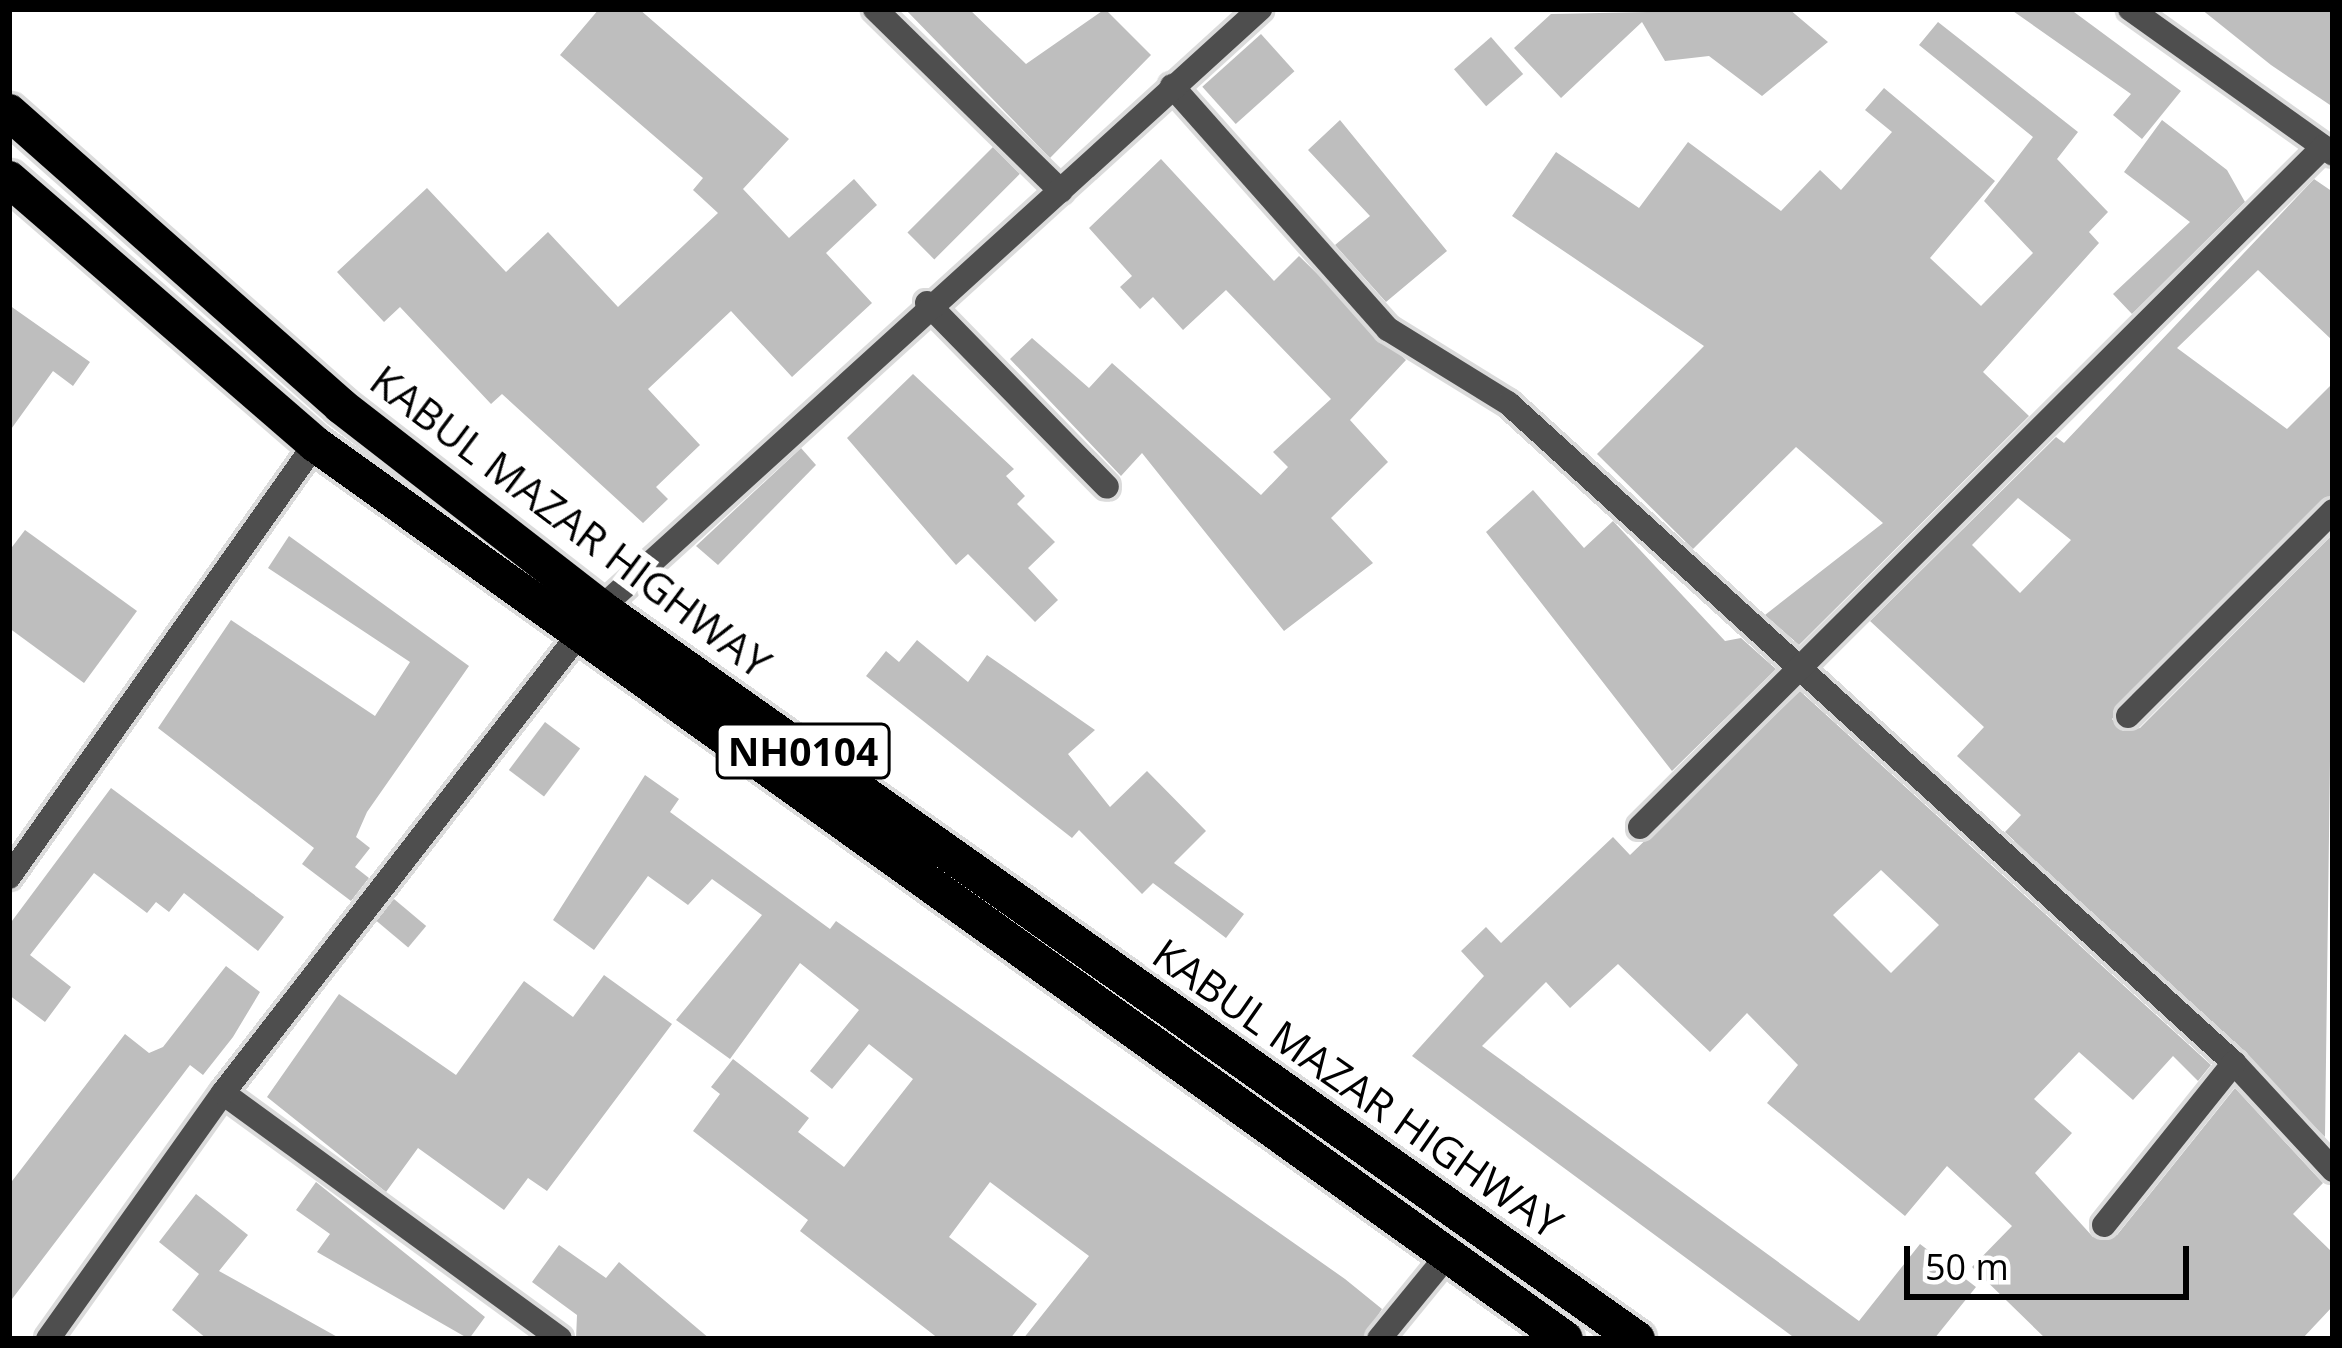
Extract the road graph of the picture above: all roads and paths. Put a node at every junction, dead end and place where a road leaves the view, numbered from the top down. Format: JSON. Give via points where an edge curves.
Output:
{"nodes":[{"id":1,"x":875,"y":9,"type":"edge"},
{"id":2,"x":1260,"y":9,"type":"edge"},
{"id":3,"x":2130,"y":9,"type":"edge"},
{"id":4,"x":1172,"y":86,"type":"junction"},
{"id":5,"x":9,"y":112,"type":"edge"},
{"id":6,"x":2328,"y":151,"type":"edge"},
{"id":7,"x":9,"y":179,"type":"edge"},
{"id":8,"x":1061,"y":190,"type":"junction"},
{"id":9,"x":927,"y":303,"type":"junction"},
{"id":10,"x":315,"y":444,"type":"junction"},
{"id":11,"x":1107,"y":487,"type":"dead end"},
{"id":12,"x":2333,"y":511,"type":"edge"},
{"id":13,"x":602,"y":608,"type":"junction"},
{"id":14,"x":576,"y":638,"type":"junction"},
{"id":15,"x":1799,"y":673,"type":"junction"},
{"id":16,"x":2128,"y":716,"type":"dead end"},
{"id":17,"x":1640,"y":827,"type":"dead end"},
{"id":18,"x":9,"y":877,"type":"edge"},
{"id":19,"x":2234,"y":1063,"type":"junction"},
{"id":20,"x":223,"y":1093,"type":"junction"},
{"id":21,"x":2333,"y":1171,"type":"edge"},
{"id":22,"x":2104,"y":1225,"type":"dead end"},
{"id":23,"x":1447,"y":1256,"type":"junction"},
{"id":24,"x":48,"y":1339,"type":"edge"},
{"id":25,"x":560,"y":1339,"type":"edge"},
{"id":26,"x":1378,"y":1339,"type":"edge"},
{"id":27,"x":1564,"y":1339,"type":"edge"},
{"id":28,"x":1637,"y":1339,"type":"edge"}],
"edges":[{"from":1,"to":8,"type":"street"},
{"from":2,"to":4,"type":"street"},
{"from":3,"to":6,"type":"street"},
{"from":4,"to":8,"type":"street"},
{"from":4,"to":15,"type":"street","via":[[1388,329],[1508,403]]},
{"from":5,"to":13,"type":"highway","name":"KABUL MAZAR HIGHWAY","number":"NH0104","via":[[341,406]]},
{"from":6,"to":15,"type":"street"},
{"from":7,"to":10,"type":"highway","name":"KABUL MAZAR HIGHWAY","number":"NH0104"},
{"from":8,"to":9,"type":"street"},
{"from":9,"to":11,"type":"street"},
{"from":9,"to":13,"type":"street"},
{"from":10,"to":14,"type":"highway","name":"KABUL MAZAR HIGHWAY","number":"NH0104"},
{"from":10,"to":18,"type":"street"},
{"from":12,"to":16,"type":"street"},
{"from":13,"to":28,"type":"highway","name":"KABUL MAZAR HIGHWAY","number":"NH0104"},
{"from":14,"to":20,"type":"street"},
{"from":14,"to":23,"type":"highway","name":"KABUL MAZAR HIGHWAY","number":"NH0104"},
{"from":15,"to":17,"type":"street"},
{"from":15,"to":19,"type":"street"},
{"from":19,"to":21,"type":"street"},
{"from":19,"to":22,"type":"street"},
{"from":20,"to":24,"type":"street"},
{"from":20,"to":25,"type":"street"},
{"from":23,"to":26,"type":"street"},
{"from":23,"to":27,"type":"highway","name":"KABUL MAZAR HIGHWAY","number":"NH0104"}]}
